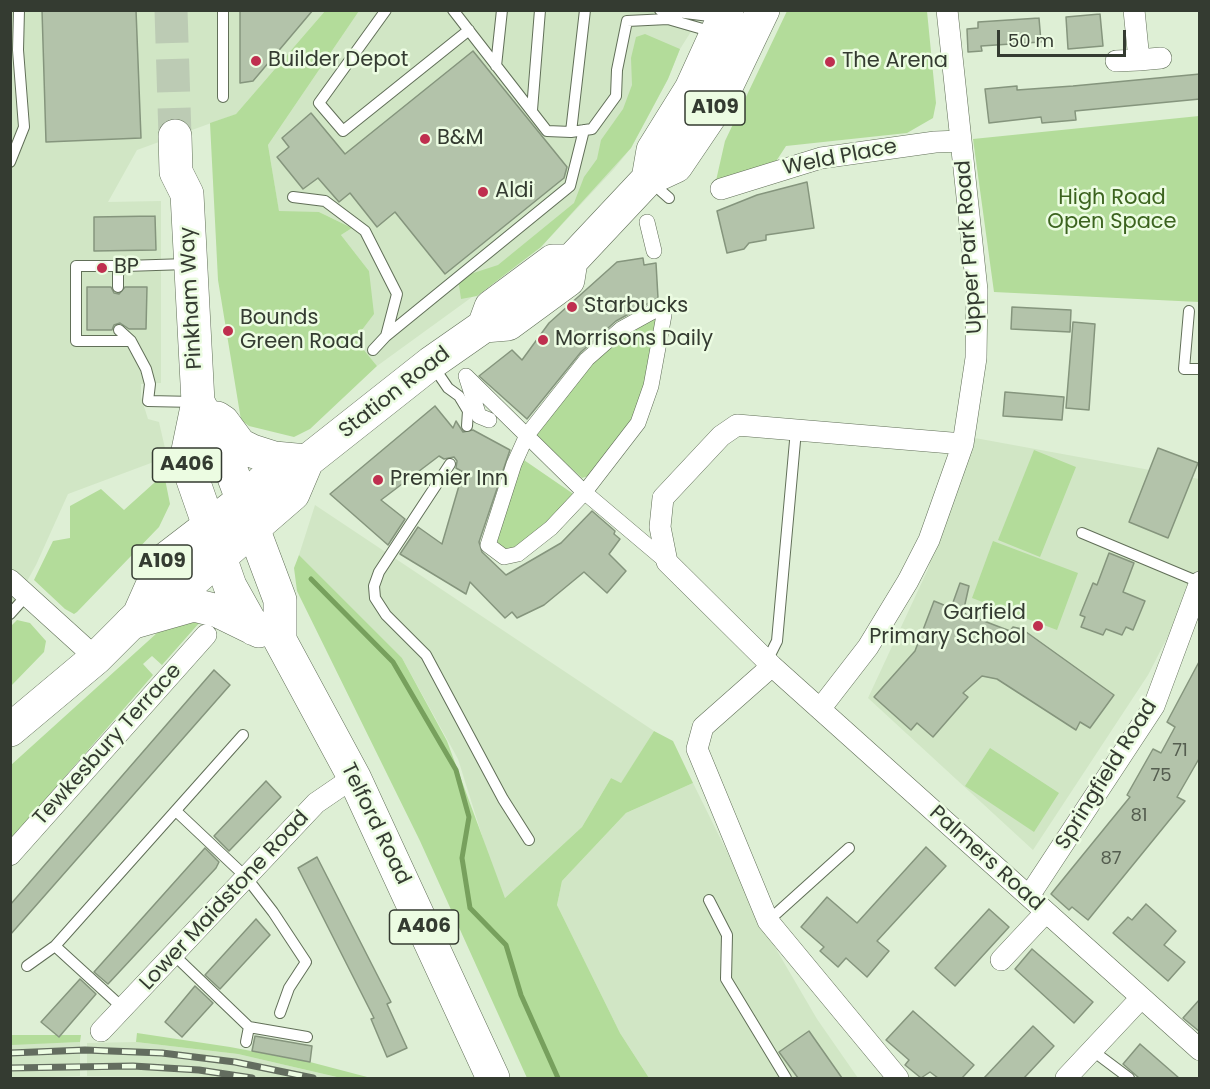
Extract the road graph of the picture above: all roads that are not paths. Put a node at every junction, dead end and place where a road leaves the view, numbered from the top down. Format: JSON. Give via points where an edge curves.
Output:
{"nodes":[{"id":1,"x":19,"y":10,"type":"edge"},
{"id":2,"x":223,"y":10,"type":"edge"},
{"id":3,"x":386,"y":10,"type":"edge"},
{"id":4,"x":453,"y":10,"type":"edge"},
{"id":5,"x":502,"y":10,"type":"edge"},
{"id":6,"x":540,"y":10,"type":"edge"},
{"id":7,"x":585,"y":10,"type":"edge"},
{"id":8,"x":660,"y":10,"type":"edge"},
{"id":9,"x":947,"y":10,"type":"edge"},
{"id":10,"x":1134,"y":10,"type":"edge"},
{"id":11,"x":762,"y":13,"type":"edge"},
{"id":12,"x":462,"y":16,"type":"edge"},
{"id":13,"x":722,"y":21,"type":"edge"},
{"id":14,"x":469,"y":30,"type":"junction"},
{"id":15,"x":1161,"y":58,"type":"dead end"},
{"id":16,"x":1139,"y":60,"type":"junction"},
{"id":17,"x":1116,"y":61,"type":"dead end"},
{"id":18,"x":496,"y":66,"type":"junction"},
{"id":19,"x":223,"y":97,"type":"dead end"},
{"id":20,"x":531,"y":110,"type":"junction"},
{"id":21,"x":584,"y":130,"type":"junction"},
{"id":22,"x":571,"y":132,"type":"junction"},
{"id":23,"x":186,"y":133,"type":"tunnel mouth"},
{"id":24,"x":961,"y":141,"type":"junction"},
{"id":25,"x":10,"y":162,"type":"edge"},
{"id":26,"x":658,"y":188,"type":"junction"},
{"id":27,"x":721,"y":189,"type":"dead end"},
{"id":28,"x":294,"y":196,"type":"dead end"},
{"id":29,"x":647,"y":222,"type":"dead end"},
{"id":30,"x":654,"y":251,"type":"dead end"},
{"id":31,"x":190,"y":264,"type":"junction"},
{"id":32,"x":124,"y":266,"type":"junction"},
{"id":33,"x":118,"y":287,"type":"dead end"},
{"id":34,"x":1189,"y":311,"type":"dead end"},
{"id":35,"x":119,"y":330,"type":"dead end"},
{"id":36,"x":386,"y":336,"type":"junction"},
{"id":37,"x":131,"y":341,"type":"junction"},
{"id":38,"x":373,"y":350,"type":"dead end"},
{"id":39,"x":431,"y":363,"type":"junction"},
{"id":40,"x":1200,"y":369,"type":"edge"},
{"id":41,"x":204,"y":411,"type":"junction"},
{"id":42,"x":489,"y":420,"type":"dead end"},
{"id":43,"x":467,"y":426,"type":"dead end"},
{"id":44,"x":505,"y":426,"type":"dead end"},
{"id":45,"x":796,"y":430,"type":"junction"},
{"id":46,"x":526,"y":435,"type":"junction"},
{"id":47,"x":963,"y":444,"type":"junction"},
{"id":48,"x":307,"y":461,"type":"junction"},
{"id":49,"x":450,"y":464,"type":"dead end"},
{"id":50,"x":584,"y":493,"type":"junction"},
{"id":51,"x":230,"y":518,"type":"junction"},
{"id":52,"x":1082,"y":533,"type":"dead end"},
{"id":53,"x":220,"y":557,"type":"junction"},
{"id":54,"x":667,"y":562,"type":"junction"},
{"id":55,"x":10,"y":580,"type":"edge"},
{"id":56,"x":1199,"y":582,"type":"edge"},
{"id":57,"x":27,"y":595,"type":"junction"},
{"id":58,"x":10,"y":614,"type":"edge"},
{"id":59,"x":135,"y":619,"type":"junction"},
{"id":60,"x":267,"y":634,"type":"junction"},
{"id":61,"x":206,"y":635,"type":"dead end"},
{"id":62,"x":96,"y":658,"type":"junction"},
{"id":63,"x":770,"y":664,"type":"junction"},
{"id":64,"x":820,"y":709,"type":"junction"},
{"id":65,"x":10,"y":730,"type":"edge"},
{"id":66,"x":243,"y":735,"type":"dead end"},
{"id":67,"x":354,"y":777,"type":"junction"},
{"id":68,"x":176,"y":811,"type":"junction"},
{"id":69,"x":530,"y":840,"type":"dead end"},
{"id":70,"x":849,"y":848,"type":"dead end"},
{"id":71,"x":10,"y":855,"type":"edge"},
{"id":72,"x":246,"y":877,"type":"junction"},
{"id":73,"x":1029,"y":897,"type":"junction"},
{"id":74,"x":709,"y":900,"type":"dead end"},
{"id":75,"x":1045,"y":913,"type":"junction"},
{"id":76,"x":768,"y":921,"type":"junction"},
{"id":77,"x":55,"y":946,"type":"junction"},
{"id":78,"x":174,"y":955,"type":"junction"},
{"id":79,"x":1001,"y":960,"type":"dead end"},
{"id":80,"x":27,"y":966,"type":"dead end"},
{"id":81,"x":1141,"y":998,"type":"junction"},
{"id":82,"x":124,"y":1009,"type":"junction"},
{"id":83,"x":280,"y":1013,"type":"dead end"},
{"id":84,"x":249,"y":1027,"type":"junction"},
{"id":85,"x":101,"y":1031,"type":"dead end"},
{"id":86,"x":307,"y":1037,"type":"dead end"},
{"id":87,"x":246,"y":1041,"type":"dead end"},
{"id":88,"x":1200,"y":1050,"type":"edge"},
{"id":89,"x":1093,"y":1051,"type":"junction"},
{"id":90,"x":493,"y":1078,"type":"edge"},
{"id":91,"x":786,"y":1078,"type":"edge"},
{"id":92,"x":898,"y":1078,"type":"edge"},
{"id":93,"x":1066,"y":1078,"type":"edge"},
{"id":94,"x":1129,"y":1078,"type":"edge"}],
"edges":[{"from":1,"to":25,"type":"lane","via":[[24,127]]},
{"from":2,"to":19,"type":"lane"},
{"from":3,"to":14,"type":"lane","via":[[320,103],[343,131]]},
{"from":4,"to":12,"type":"lane"},
{"from":5,"to":18,"type":"lane"},
{"from":6,"to":20,"type":"lane"},
{"from":7,"to":22,"type":"lane"},
{"from":8,"to":13,"type":"lane","via":[[711,15]]},
{"from":9,"to":24,"type":"street","name":"Upper Park Road"},
{"from":10,"to":16,"type":"street"},
{"from":11,"to":13,"type":"main road","via":[[741,16],[730,38]]},
{"from":11,"to":26,"type":"main road","name":"Station Road","number":"A109","via":[[718,104]]},
{"from":12,"to":14,"type":"lane"},
{"from":13,"to":21,"type":"lane","via":[[627,21],[616,96],[592,129]]},
{"from":13,"to":26,"type":"main road","number":"A109","via":[[691,89],[653,150]]},
{"from":14,"to":18,"type":"lane"},
{"from":15,"to":16,"type":"street"},
{"from":16,"to":17,"type":"street"},
{"from":18,"to":20,"type":"lane"},
{"from":20,"to":22,"type":"lane","via":[[547,130]]},
{"from":21,"to":22,"type":"lane"},
{"from":21,"to":36,"type":"lane","via":[[570,186]]},
{"from":23,"to":31,"type":"main road","name":"Pinkham Way","number":"A406","via":[[176,172],[187,194]]},
{"from":24,"to":27,"type":"street","name":"Weld Place","via":[[821,158]]},
{"from":24,"to":47,"type":"street","name":"Upper Park Road","via":[[978,328]]},
{"from":26,"to":39,"type":"main road","name":"Station Road","number":"A109","via":[[571,261],[568,280],[508,324],[484,326]]},
{"from":28,"to":36,"type":"lane","via":[[325,201],[365,231],[397,294]]},
{"from":29,"to":30,"type":"street"},
{"from":31,"to":32,"type":"lane"},
{"from":31,"to":41,"type":"main road","name":"Pinkham Way","number":"A406"},
{"from":32,"to":33,"type":"lane","via":[[118,273]]},
{"from":32,"to":37,"type":"lane","via":[[76,266],[76,341]]},
{"from":34,"to":40,"type":"lane","via":[[1184,369]]},
{"from":35,"to":37,"type":"lane"},
{"from":36,"to":38,"type":"lane"},
{"from":37,"to":41,"type":"lane","via":[[146,369],[150,384],[148,401]]},
{"from":39,"to":43,"type":"lane","via":[[468,411]]},
{"from":39,"to":48,"type":"main road","name":"Station Road","number":"A109"},
{"from":41,"to":48,"type":"main road","via":[[223,422],[240,445],[252,451]]},
{"from":41,"to":51,"type":"main road","name":"Pinkham Way","number":"A406","via":[[224,451]]},
{"from":42,"to":46,"type":"street","via":[[479,416],[466,376]]},
{"from":44,"to":46,"type":"street"},
{"from":45,"to":47,"type":"street"},
{"from":45,"to":54,"type":"street","via":[[737,425],[721,436],[663,498],[660,527]]},
{"from":45,"to":63,"type":"lane","via":[[777,641]]},
{"from":46,"to":50,"type":"street"},
{"from":46,"to":50,"type":"street","via":[[488,545],[504,557],[518,554],[551,528]]},
{"from":46,"to":50,"type":"street","via":[[587,359],[621,329],[661,307],[664,315],[651,386],[638,423]]},
{"from":47,"to":64,"type":"street","name":"Upper Park Road","via":[[929,540],[908,581],[868,647]]},
{"from":48,"to":51,"type":"main road","name":"Station Road","number":"A109","via":[[293,494]]},
{"from":49,"to":69,"type":"lane","via":[[379,572],[375,598],[386,615],[426,655],[503,799]]},
{"from":50,"to":54,"type":"street"},
{"from":51,"to":53,"type":"main road","number":"A109"},
{"from":51,"to":59,"type":"main road","number":"A109","via":[[163,561]]},
{"from":51,"to":60,"type":"main road","name":"Telford Road","number":"A406","via":[[280,600]]},
{"from":52,"to":56,"type":"lane"},
{"from":53,"to":59,"type":"main road","number":"A109"},
{"from":53,"to":60,"type":"main road","name":"Telford Road","number":"A406","via":[[230,586]]},
{"from":54,"to":63,"type":"street","name":"Palmers Road"},
{"from":55,"to":57,"type":"street"},
{"from":56,"to":73,"type":"street","name":"Springfield Road","via":[[1154,706]]},
{"from":57,"to":58,"type":"lane"},
{"from":57,"to":62,"type":"street"},
{"from":59,"to":60,"type":"main road","via":[[194,605],[218,611]]},
{"from":59,"to":62,"type":"main road","number":"A109"},
{"from":60,"to":67,"type":"main road","name":"Telford Road","number":"A406"},
{"from":61,"to":71,"type":"street","name":"Tewkesbury Terrace"},
{"from":62,"to":65,"type":"main road","number":"A109"},
{"from":63,"to":64,"type":"street","name":"Palmers Road"},
{"from":63,"to":76,"type":"street","via":[[702,727],[697,749]]},
{"from":64,"to":73,"type":"street","name":"Palmers Road"},
{"from":66,"to":68,"type":"lane"},
{"from":67,"to":72,"type":"street","name":"Lower Maidstone Road","via":[[316,803]]},
{"from":67,"to":90,"type":"main road","name":"Telford Road","number":"A406"},
{"from":68,"to":72,"type":"lane"},
{"from":68,"to":77,"type":"lane"},
{"from":70,"to":76,"type":"lane"},
{"from":72,"to":78,"type":"street","name":"Lower Maidstone Road"},
{"from":72,"to":83,"type":"lane","via":[[306,962],[289,988]]},
{"from":73,"to":75,"type":"street","name":"Palmers Road"},
{"from":74,"to":91,"type":"lane","via":[[727,935],[726,979]]},
{"from":75,"to":79,"type":"street"},
{"from":75,"to":81,"type":"street","name":"Palmers Road"},
{"from":76,"to":92,"type":"street"},
{"from":77,"to":80,"type":"lane"},
{"from":77,"to":82,"type":"lane"},
{"from":78,"to":82,"type":"street","name":"Lower Maidstone Road"},
{"from":78,"to":84,"type":"lane"},
{"from":81,"to":88,"type":"street","name":"Palmers Road"},
{"from":81,"to":89,"type":"street"},
{"from":82,"to":85,"type":"street","name":"Lower Maidstone Road"},
{"from":84,"to":86,"type":"lane"},
{"from":84,"to":87,"type":"lane"},
{"from":89,"to":93,"type":"street"},
{"from":89,"to":94,"type":"lane"}]}
